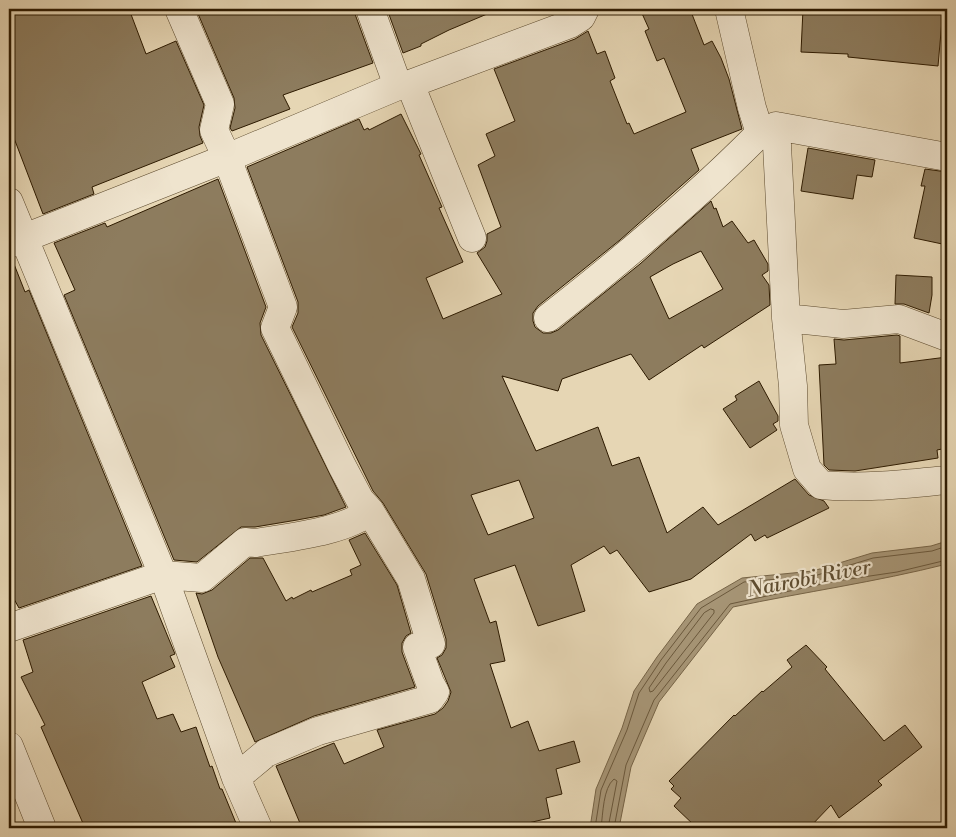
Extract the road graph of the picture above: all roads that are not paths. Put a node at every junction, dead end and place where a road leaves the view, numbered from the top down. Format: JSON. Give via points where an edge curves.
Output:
{"nodes":[{"id":1,"x":180,"y":9,"type":"edge"},
{"id":2,"x":370,"y":9,"type":"edge"},
{"id":3,"x":585,"y":9,"type":"edge"},
{"id":4,"x":730,"y":9,"type":"edge"},
{"id":5,"x":404,"y":85,"type":"junction"},
{"id":6,"x":768,"y":130,"type":"junction"},
{"id":7,"x":947,"y":157,"type":"edge"},
{"id":8,"x":227,"y":158,"type":"junction"},
{"id":9,"x":9,"y":202,"type":"edge"},
{"id":10,"x":472,"y":238,"type":"dead end"},
{"id":11,"x":16,"y":241,"type":"edge"},
{"id":12,"x":548,"y":318,"type":"dead end"},
{"id":13,"x":786,"y":318,"type":"junction"},
{"id":14,"x":947,"y":337,"type":"edge"},
{"id":15,"x":947,"y":480,"type":"edge"},
{"id":16,"x":370,"y":511,"type":"junction"},
{"id":17,"x":163,"y":575,"type":"junction"},
{"id":18,"x":9,"y":628,"type":"edge"},
{"id":19,"x":9,"y":746,"type":"edge"},
{"id":20,"x":236,"y":778,"type":"junction"},
{"id":21,"x":42,"y":828,"type":"edge"},
{"id":22,"x":258,"y":828,"type":"edge"}],
"edges":[{"from":1,"to":8,"type":"street","via":[[220,104],[214,130]]},
{"from":2,"to":5,"type":"street"},
{"from":3,"to":5,"type":"street","via":[[581,17],[570,24]]},
{"from":4,"to":6,"type":"street","via":[[752,108]]},
{"from":5,"to":8,"type":"street"},
{"from":5,"to":10,"type":"street"},
{"from":6,"to":7,"type":"street"},
{"from":6,"to":12,"type":"street","via":[[598,279]]},
{"from":6,"to":13,"type":"street"},
{"from":8,"to":11,"type":"street"},
{"from":8,"to":16,"type":"street","via":[[284,307],[275,328],[342,466],[360,500]]},
{"from":9,"to":11,"type":"street"},
{"from":11,"to":17,"type":"street"},
{"from":13,"to":14,"type":"street","via":[[843,324],[899,319]]},
{"from":13,"to":15,"type":"street","via":[[794,425],[806,469],[821,485],[842,487]]},
{"from":16,"to":17,"type":"street","via":[[337,528],[256,544],[245,542],[202,578]]},
{"from":16,"to":20,"type":"street","via":[[411,579],[432,644],[417,647],[435,692],[430,699],[310,734],[266,753]]},
{"from":17,"to":18,"type":"street"},
{"from":17,"to":20,"type":"street"},
{"from":19,"to":21,"type":"street"},
{"from":20,"to":22,"type":"street"}]}
